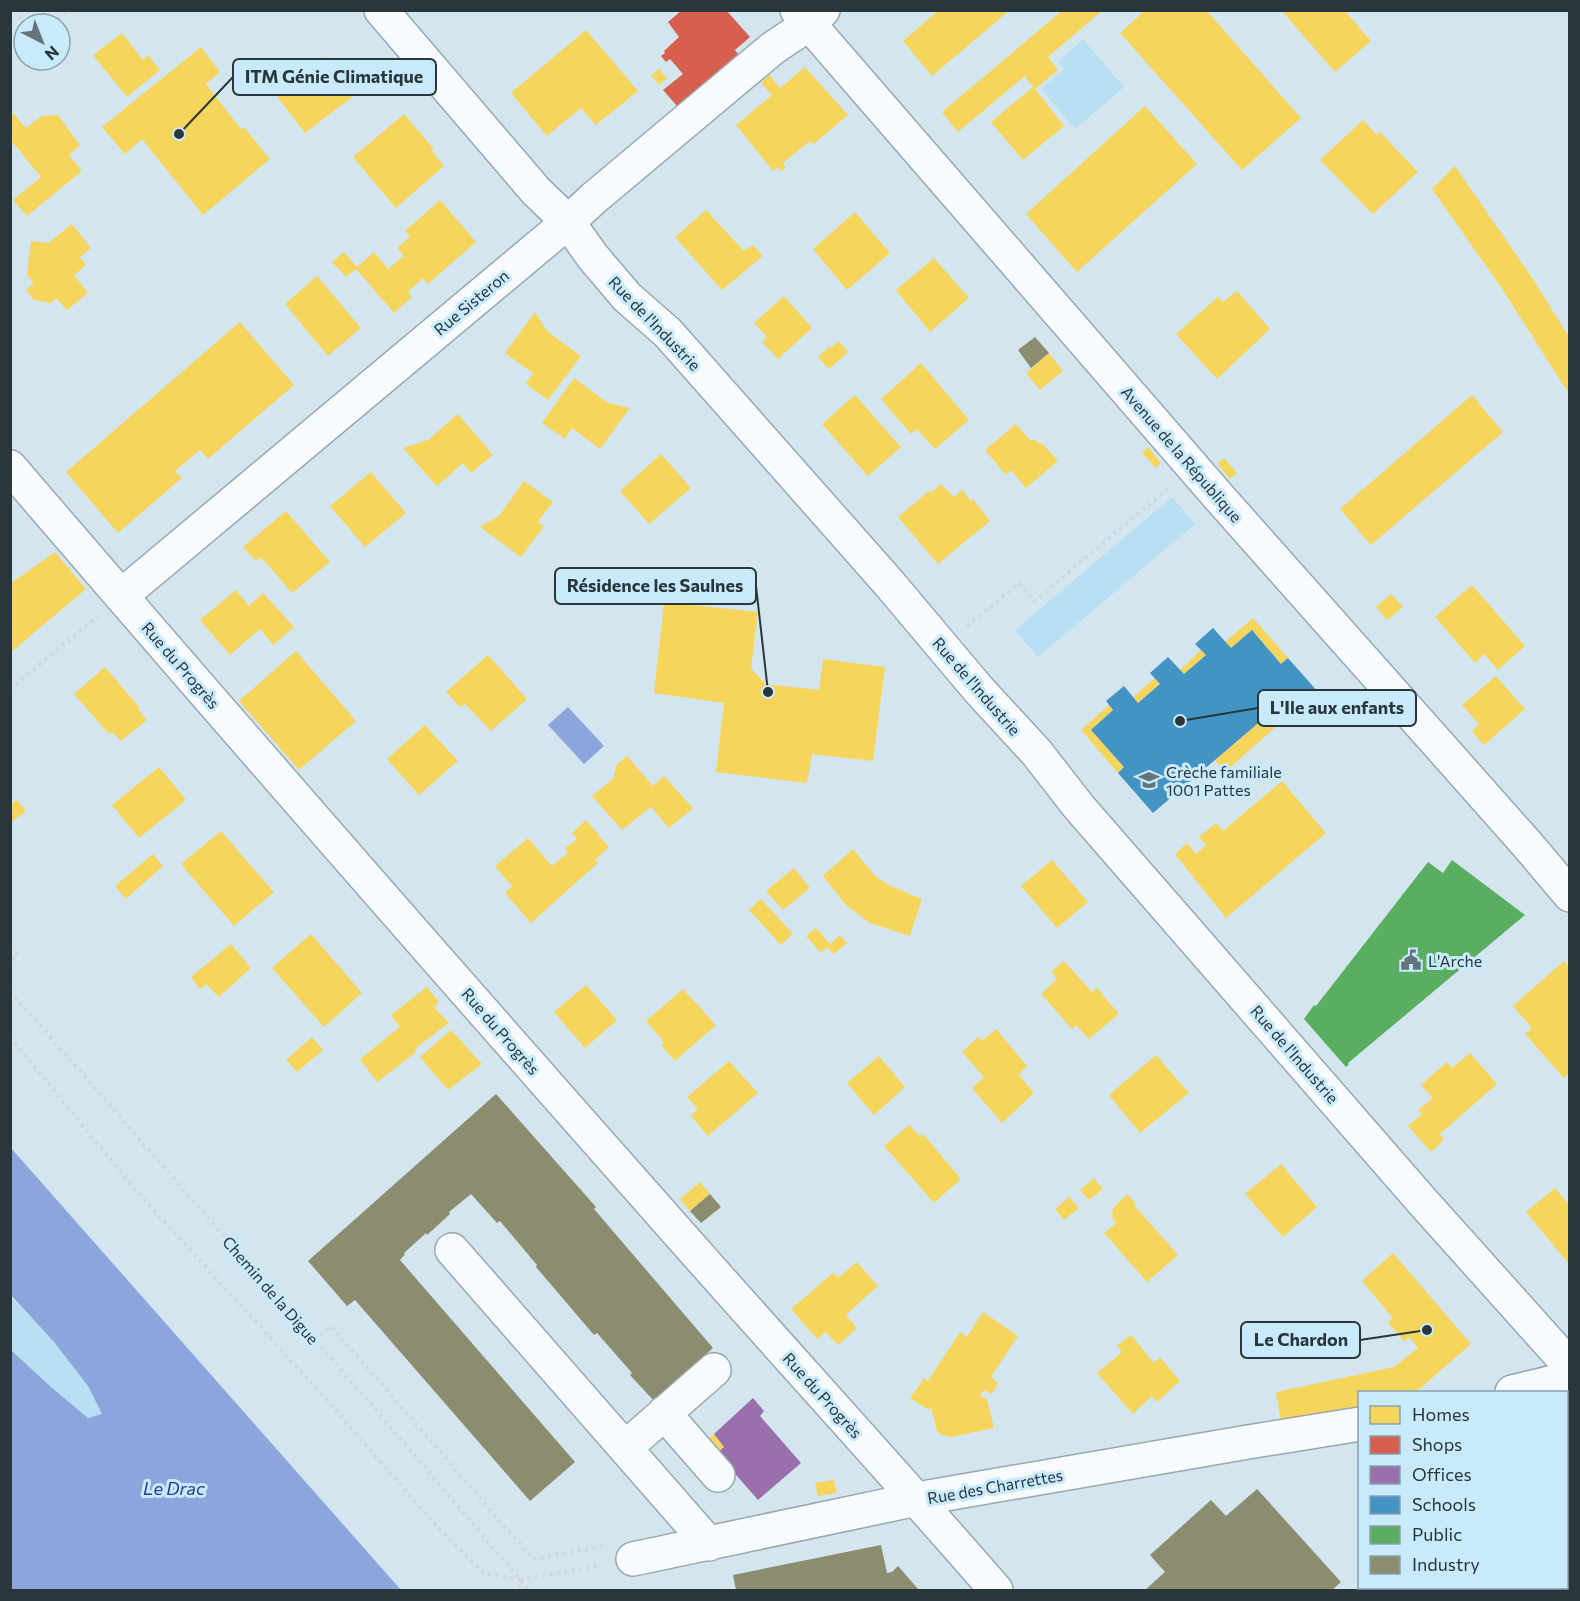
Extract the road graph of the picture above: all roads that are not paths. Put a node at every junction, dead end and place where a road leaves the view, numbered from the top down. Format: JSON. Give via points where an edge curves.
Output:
{"nodes":[{"id":1,"x":381,"y":10,"type":"edge"},
{"id":2,"x":810,"y":15,"type":"edge"},
{"id":3,"x":568,"y":222,"type":"junction"},
{"id":4,"x":10,"y":467,"type":"edge"},
{"id":5,"x":121,"y":596,"type":"junction"},
{"id":6,"x":1569,"y":895,"type":"edge"},
{"id":7,"x":452,"y":1251,"type":"dead end"},
{"id":8,"x":1569,"y":1366,"type":"edge"},
{"id":9,"x":714,"y":1370,"type":"dead end"},
{"id":10,"x":1569,"y":1378,"type":"edge"},
{"id":11,"x":1516,"y":1391,"type":"edge"},
{"id":12,"x":664,"y":1413,"type":"junction"},
{"id":13,"x":1358,"y":1424,"type":"edge"},
{"id":14,"x":625,"y":1448,"type":"junction"},
{"id":15,"x":718,"y":1475,"type":"dead end"},
{"id":16,"x":917,"y":1499,"type":"junction"},
{"id":17,"x":709,"y":1544,"type":"junction"},
{"id":18,"x":621,"y":1552,"type":"road end"},
{"id":19,"x":996,"y":1590,"type":"edge"}],
"edges":[{"from":1,"to":3,"type":"street","name":"Rue de l'Industrie","via":[[536,191]]},
{"from":2,"to":3,"type":"street","name":"Rue Sisteron"},
{"from":2,"to":6,"type":"street","name":"Avenue de la République","via":[[1218,496]]},
{"from":3,"to":5,"type":"street","name":"Rue Sisteron"},
{"from":3,"to":8,"type":"street","name":"Rue de l'Industrie","via":[[627,297],[668,333],[864,555],[1037,753],[1086,816]]},
{"from":4,"to":5,"type":"street","name":"Rue du Progrès"},
{"from":5,"to":16,"type":"street","name":"Rue du Progrès","via":[[652,1204]]},
{"from":7,"to":14,"type":"street"},
{"from":9,"to":12,"type":"street"},
{"from":10,"to":11,"type":"street"},
{"from":12,"to":14,"type":"street"},
{"from":12,"to":15,"type":"street"},
{"from":13,"to":16,"type":"street","name":"Rue des Charrettes"},
{"from":14,"to":17,"type":"street"},
{"from":16,"to":17,"type":"street","name":"Rue des Charrettes"},
{"from":16,"to":19,"type":"street","name":"Rue du Progrès"},
{"from":17,"to":18,"type":"street","name":"Rue des Charrettes"}]}
